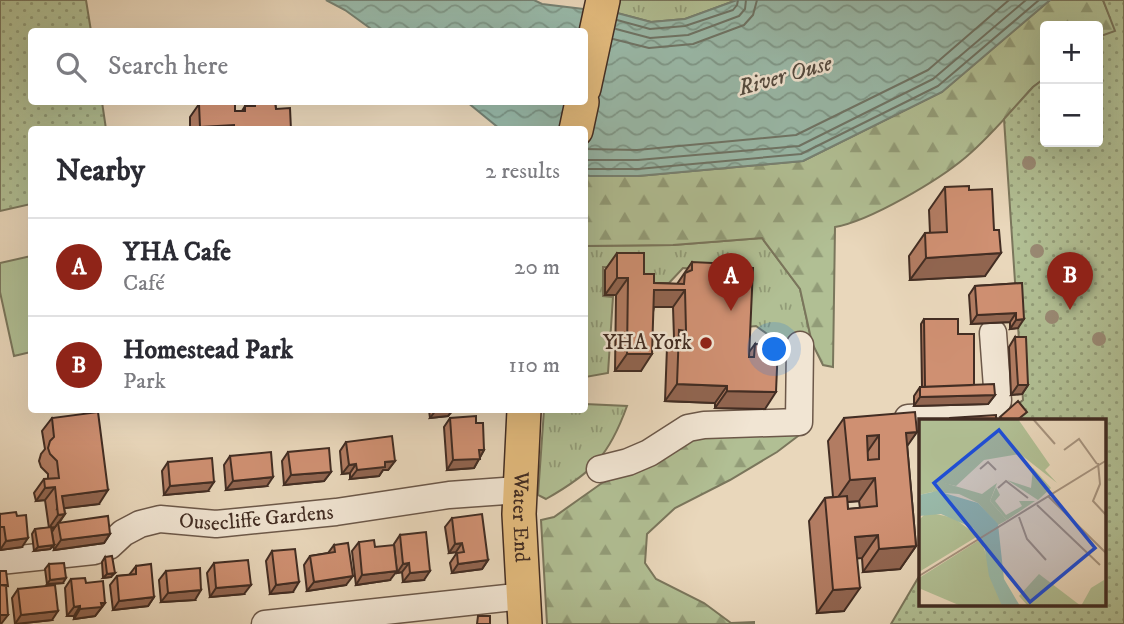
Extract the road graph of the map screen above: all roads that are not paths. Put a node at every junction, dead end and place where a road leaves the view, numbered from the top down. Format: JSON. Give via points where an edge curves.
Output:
{"nodes":[{"id":1,"x":603,"y":0,"type":"edge"},
{"id":2,"x":588,"y":69,"type":"edge"},
{"id":3,"x":581,"y":105,"type":"edge"},
{"id":4,"x":577,"y":126,"type":"edge"},
{"id":5,"x":993,"y":333,"type":"dead end"},
{"id":6,"x":800,"y":345,"type":"dead end"},
{"id":7,"x":524,"y":413,"type":"edge"},
{"id":8,"x":908,"y":418,"type":"edge"},
{"id":9,"x":600,"y":469,"type":"dead end"},
{"id":10,"x":519,"y":490,"type":"junction"},
{"id":11,"x":0,"y":561,"type":"edge"},
{"id":12,"x":525,"y":610,"type":"edge"},
{"id":13,"x":265,"y":624,"type":"edge"}],
"edges":[{"from":1,"to":2,"type":"main road"},
{"from":3,"to":4,"type":"main road"},
{"from":5,"to":8,"type":"street","via":[[998,401],[992,411]]},
{"from":6,"to":9,"type":"street","via":[[799,422],[688,428],[649,453]]},
{"from":7,"to":10,"type":"main road","name":"Water End"},
{"from":10,"to":11,"type":"street","name":"Ousecliffe Gardens","via":[[216,524],[160,519],[140,524],[94,551]]},
{"from":10,"to":12,"type":"main road","name":"Water End"},
{"from":12,"to":13,"type":"street"}]}
